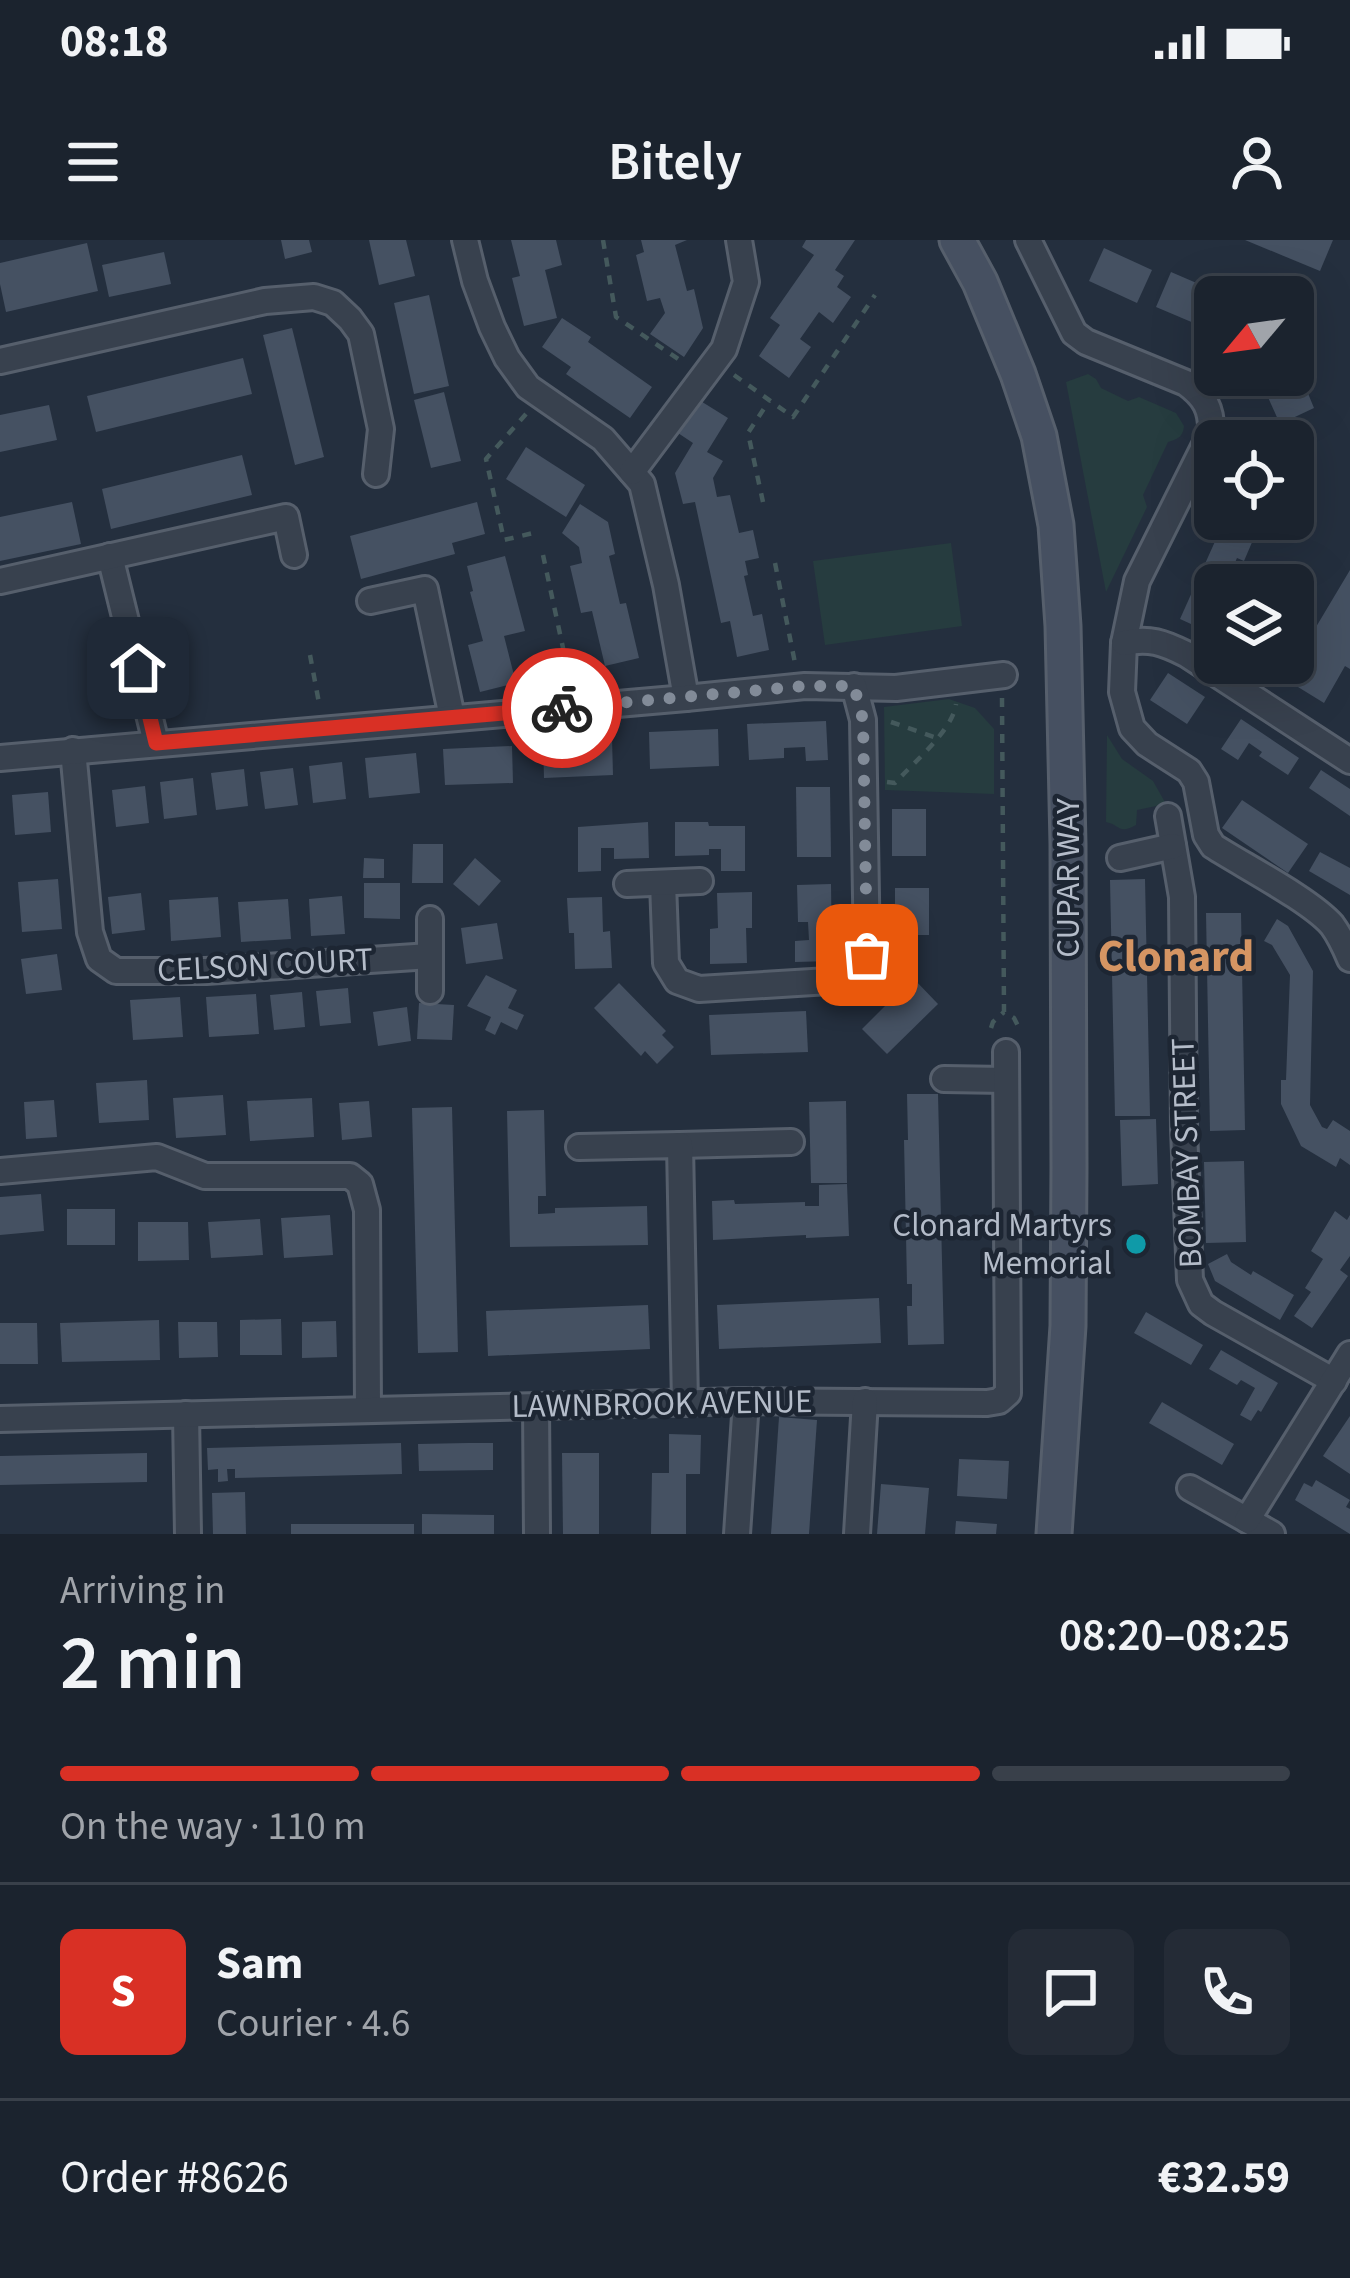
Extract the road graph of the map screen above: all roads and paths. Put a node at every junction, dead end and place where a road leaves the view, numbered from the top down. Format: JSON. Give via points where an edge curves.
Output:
{"nodes":[{"id":1,"x":465,"y":240,"type":"edge"},
{"id":2,"x":603,"y":240,"type":"edge"},
{"id":3,"x":739,"y":240,"type":"edge"},
{"id":4,"x":957,"y":240,"type":"edge"},
{"id":5,"x":1028,"y":240,"type":"edge"},
{"id":6,"x":875,"y":295,"type":"dead end"},
{"id":7,"x":0,"y":361,"type":"edge"},
{"id":8,"x":710,"y":368,"type":"junction"},
{"id":9,"x":542,"y":397,"type":"junction"},
{"id":10,"x":769,"y":401,"type":"junction"},
{"id":11,"x":632,"y":472,"type":"junction"},
{"id":12,"x":376,"y":475,"type":"dead end"},
{"id":13,"x":763,"y":502,"type":"dead end"},
{"id":14,"x":532,"y":533,"type":"dead end"},
{"id":15,"x":294,"y":555,"type":"dead end"},
{"id":16,"x":543,"y":555,"type":"dead end"},
{"id":17,"x":110,"y":556,"type":"junction"},
{"id":18,"x":776,"y":563,"type":"dead end"},
{"id":19,"x":0,"y":581,"type":"edge"},
{"id":20,"x":370,"y":601,"type":"dead end"},
{"id":21,"x":1124,"y":643,"type":"junction"},
{"id":22,"x":310,"y":656,"type":"dead end"},
{"id":23,"x":1004,"y":675,"type":"joint"},
{"id":24,"x":957,"y":681,"type":"junction"},
{"id":25,"x":800,"y":686,"type":"junction"},
{"id":26,"x":854,"y":686,"type":"junction"},
{"id":27,"x":686,"y":698,"type":"junction"},
{"id":28,"x":576,"y":707,"type":"junction"},
{"id":29,"x":452,"y":717,"type":"junction"},
{"id":30,"x":863,"y":720,"type":"junction"},
{"id":31,"x":324,"y":728,"type":"junction"},
{"id":32,"x":937,"y":738,"type":"junction"},
{"id":33,"x":156,"y":743,"type":"junction"},
{"id":34,"x":73,"y":750,"type":"junction"},
{"id":35,"x":0,"y":758,"type":"edge"},
{"id":36,"x":1350,"y":761,"type":"edge"},
{"id":37,"x":864,"y":782,"type":"junction"},
{"id":38,"x":1168,"y":816,"type":"dead end"},
{"id":39,"x":1173,"y":846,"type":"junction"},
{"id":40,"x":1120,"y":858,"type":"dead end"},
{"id":41,"x":700,"y":881,"type":"dead end"},
{"id":42,"x":663,"y":883,"type":"junction"},
{"id":43,"x":627,"y":884,"type":"dead end"},
{"id":44,"x":430,"y":919,"type":"dead end"},
{"id":45,"x":430,"y":956,"type":"junction"},
{"id":46,"x":1350,"y":959,"type":"edge"},
{"id":47,"x":430,"y":991,"type":"dead end"},
{"id":48,"x":1006,"y":1052,"type":"joint"},
{"id":49,"x":944,"y":1079,"type":"dead end"},
{"id":50,"x":1006,"y":1080,"type":"junction"},
{"id":51,"x":791,"y":1142,"type":"dead end"},
{"id":52,"x":680,"y":1145,"type":"junction"},
{"id":53,"x":579,"y":1147,"type":"dead end"},
{"id":54,"x":0,"y":1171,"type":"edge"},
{"id":55,"x":1350,"y":1354,"type":"edge"},
{"id":56,"x":1334,"y":1381,"type":"junction"},
{"id":57,"x":746,"y":1401,"type":"junction"},
{"id":58,"x":866,"y":1401,"type":"junction"},
{"id":59,"x":685,"y":1402,"type":"junction"},
{"id":60,"x":536,"y":1406,"type":"junction"},
{"id":61,"x":368,"y":1411,"type":"junction"},
{"id":62,"x":187,"y":1414,"type":"junction"},
{"id":63,"x":0,"y":1419,"type":"edge"},
{"id":64,"x":1190,"y":1488,"type":"dead end"},
{"id":65,"x":1247,"y":1520,"type":"junction"},
{"id":66,"x":188,"y":1534,"type":"edge"},
{"id":67,"x":537,"y":1534,"type":"edge"},
{"id":68,"x":737,"y":1534,"type":"edge"},
{"id":69,"x":857,"y":1534,"type":"edge"},
{"id":70,"x":1054,"y":1534,"type":"edge"},
{"id":71,"x":1271,"y":1534,"type":"edge"}],
"edges":[{"from":1,"to":9,"type":"street","via":[[507,358]]},
{"from":2,"to":8,"type":"path","via":[[616,316]]},
{"from":3,"to":8,"type":"street","via":[[746,282]]},
{"from":4,"to":70,"type":"street","name":"CUPAR WAY","via":[[995,314],[1039,436],[1064,626],[1069,1190]]},
{"from":5,"to":21,"type":"street","via":[[1074,333],[1186,383],[1208,406],[1210,434],[1137,581]]},
{"from":6,"to":10,"type":"path","via":[[793,417]]},
{"from":7,"to":12,"type":"street","via":[[314,297],[333,303],[361,334],[381,428]]},
{"from":8,"to":10,"type":"path"},
{"from":8,"to":11,"type":"street"},
{"from":9,"to":11,"type":"street","via":[[603,439]]},
{"from":9,"to":14,"type":"path","via":[[486,459],[504,539]]},
{"from":10,"to":13,"type":"path","via":[[748,433]]},
{"from":11,"to":27,"type":"street","via":[[642,484]]},
{"from":15,"to":17,"type":"street","via":[[286,517]]},
{"from":16,"to":28,"type":"path"},
{"from":17,"to":19,"type":"street"},
{"from":17,"to":33,"type":"street"},
{"from":18,"to":25,"type":"path"},
{"from":20,"to":29,"type":"street","via":[[425,590]]},
{"from":21,"to":36,"type":"street","via":[[1160,642],[1186,654]]},
{"from":21,"to":46,"type":"street","via":[[1122,692],[1132,728],[1190,771],[1206,835],[1330,922]]},
{"from":22,"to":31,"type":"path"},
{"from":23,"to":24,"type":"street"},
{"from":23,"to":48,"type":"path","via":[[1004,1012],[1022,1033]]},
{"from":24,"to":26,"type":"street"},
{"from":24,"to":32,"type":"path","via":[[955,713]]},
{"from":25,"to":26,"type":"street"},
{"from":25,"to":27,"type":"street"},
{"from":26,"to":30,"type":"street"},
{"from":27,"to":28,"type":"street"},
{"from":28,"to":29,"type":"street"},
{"from":29,"to":31,"type":"street"},
{"from":30,"to":32,"type":"path"},
{"from":30,"to":37,"type":"street"},
{"from":31,"to":33,"type":"street"},
{"from":32,"to":37,"type":"path","via":[[895,783]]},
{"from":33,"to":34,"type":"street"},
{"from":34,"to":35,"type":"street"},
{"from":34,"to":45,"type":"street","name":"CELSON COURT","via":[[91,932],[99,959],[116,970]]},
{"from":37,"to":42,"type":"street","via":[[867,955],[845,980],[699,989],[677,981],[666,963]]},
{"from":38,"to":39,"type":"street","name":"BOMBAY STREET"},
{"from":39,"to":40,"type":"street"},
{"from":39,"to":56,"type":"street","name":"BOMBAY STREET","via":[[1182,897],[1190,1280],[1201,1304]]},
{"from":41,"to":42,"type":"street"},
{"from":42,"to":43,"type":"street"},
{"from":44,"to":45,"type":"street"},
{"from":45,"to":47,"type":"street"},
{"from":48,"to":50,"type":"street","name":"LAWNBROOK AVENUE"},
{"from":49,"to":50,"type":"street"},
{"from":50,"to":58,"type":"street","name":"LAWNBROOK AVENUE","via":[[1008,1393],[987,1403]]},
{"from":51,"to":52,"type":"street"},
{"from":52,"to":53,"type":"street"},
{"from":52,"to":59,"type":"street"},
{"from":54,"to":61,"type":"street","via":[[157,1157],[205,1176],[350,1176],[367,1210]]},
{"from":55,"to":56,"type":"street"},
{"from":56,"to":65,"type":"street"},
{"from":57,"to":58,"type":"street","name":"LAWNBROOK AVENUE"},
{"from":57,"to":59,"type":"street","name":"LAWNBROOK AVENUE"},
{"from":57,"to":68,"type":"street"},
{"from":58,"to":69,"type":"street"},
{"from":59,"to":60,"type":"street","name":"LAWNBROOK AVENUE"},
{"from":60,"to":61,"type":"street","name":"LAWNBROOK AVENUE"},
{"from":60,"to":67,"type":"street"},
{"from":61,"to":62,"type":"street","name":"LAWNBROOK AVENUE"},
{"from":62,"to":63,"type":"street","name":"LAWNBROOK AVENUE"},
{"from":62,"to":66,"type":"street"},
{"from":64,"to":65,"type":"street"},
{"from":65,"to":71,"type":"street"}]}
